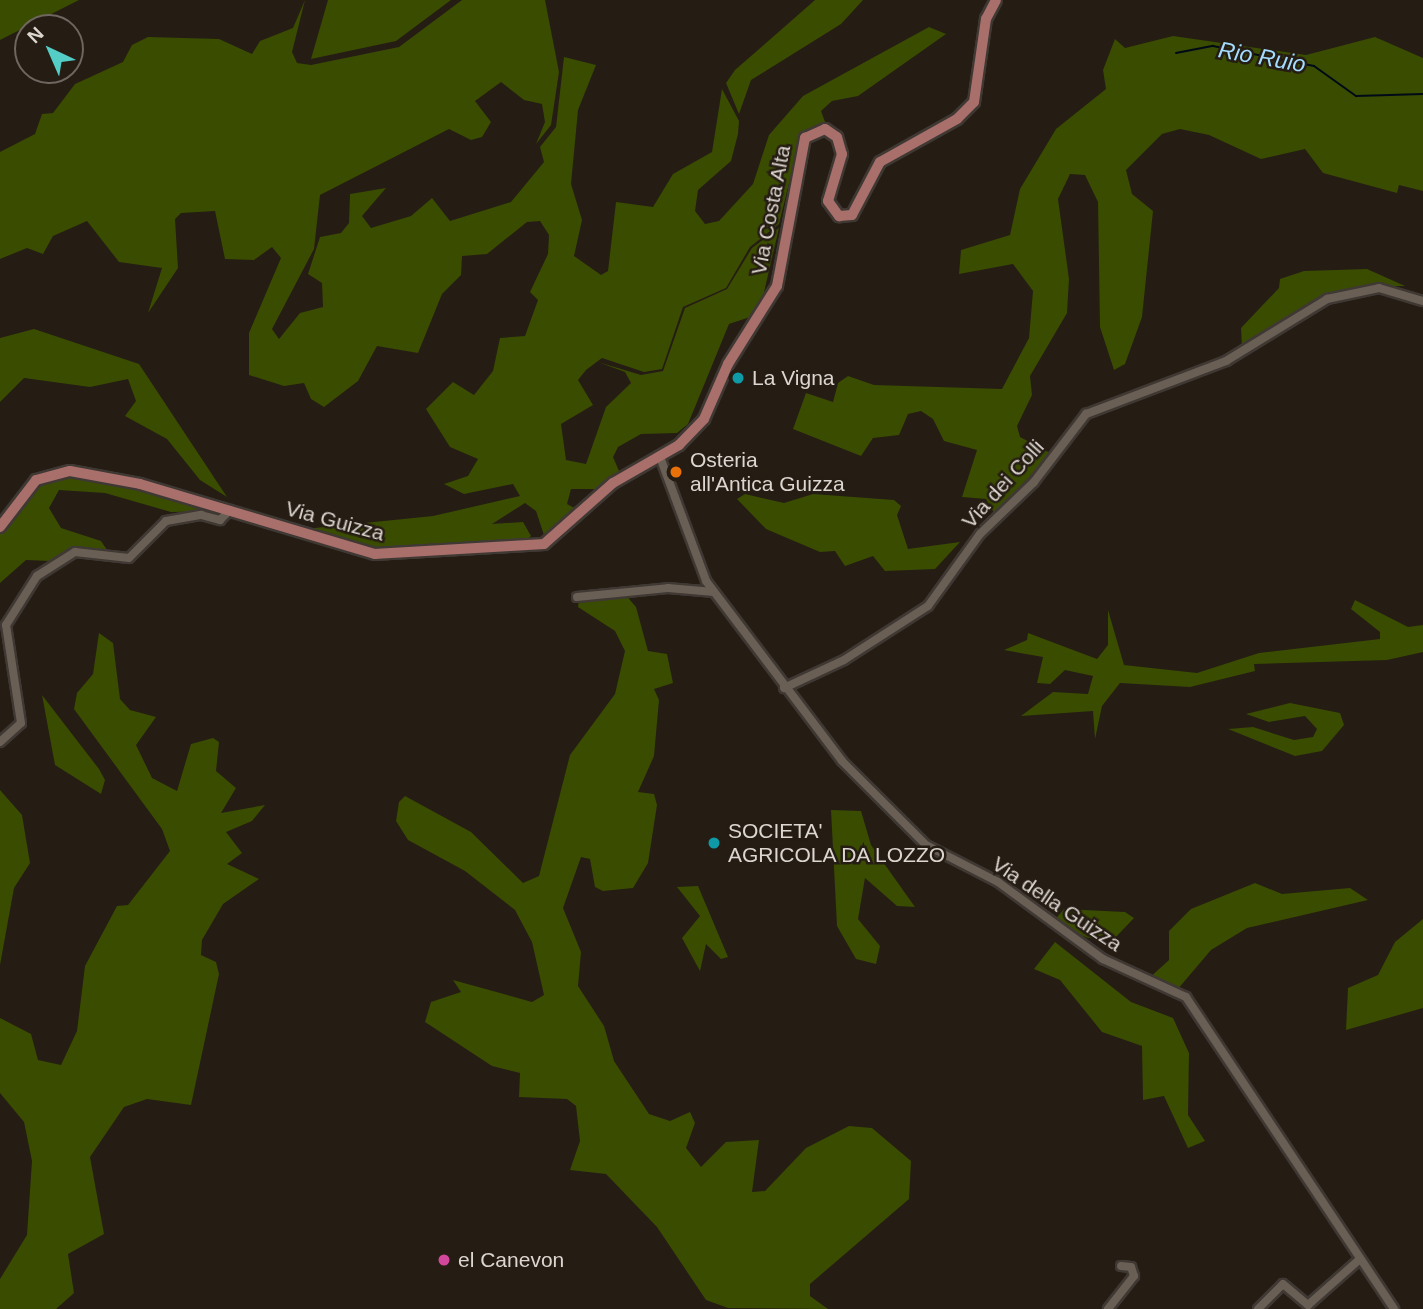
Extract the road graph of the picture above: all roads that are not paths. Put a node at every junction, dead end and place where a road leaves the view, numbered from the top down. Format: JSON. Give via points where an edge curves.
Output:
{"nodes":[{"id":1,"x":996,"y":0,"type":"edge"},
{"id":2,"x":1423,"y":301,"type":"edge"},
{"id":3,"x":660,"y":457,"type":"junction"},
{"id":4,"x":230,"y":510,"type":"junction"},
{"id":5,"x":0,"y":527,"type":"edge"},
{"id":6,"x":714,"y":592,"type":"junction"},
{"id":7,"x":578,"y":597,"type":"dead end"},
{"id":8,"x":784,"y":688,"type":"junction"},
{"id":9,"x":0,"y":742,"type":"edge"},
{"id":10,"x":1360,"y":1259,"type":"junction"},
{"id":11,"x":1121,"y":1266,"type":"dead end"},
{"id":12,"x":1108,"y":1309,"type":"edge"},
{"id":13,"x":1258,"y":1309,"type":"edge"},
{"id":14,"x":1394,"y":1309,"type":"edge"}],
"edges":[{"from":1,"to":3,"type":"main road","name":"Via Costa Alta","via":[[986,19],[974,102],[957,119],[880,162],[852,215],[839,216],[828,201],[841,160],[837,136],[825,129],[805,138],[770,302],[728,364],[704,419]]},
{"from":2,"to":8,"type":"street","name":"Via dei Colli","via":[[1379,288],[1327,299],[1226,361],[1086,414],[1034,482],[980,534],[928,606],[844,660]]},
{"from":3,"to":4,"type":"main road","name":"Via Guizza","via":[[613,483],[544,544],[393,556]]},
{"from":3,"to":6,"type":"street","name":"Via della Guizza"},
{"from":4,"to":5,"type":"main road","name":"Via Guizza","via":[[140,484],[59,471],[29,486]]},
{"from":4,"to":9,"type":"street","via":[[220,520],[201,515],[166,521],[129,558],[70,553],[37,576],[6,625],[21,723]]},
{"from":6,"to":7,"type":"street","via":[[668,588]]},
{"from":6,"to":8,"type":"street","name":"Via della Guizza"},
{"from":8,"to":10,"type":"street","name":"Via della Guizza","via":[[910,834],[998,881],[1103,960],[1186,997]]},
{"from":10,"to":13,"type":"street","via":[[1308,1305],[1283,1284]]},
{"from":10,"to":14,"type":"street","name":"Via della Guizza"},
{"from":11,"to":12,"type":"street","via":[[1131,1267],[1134,1276]]}]}
